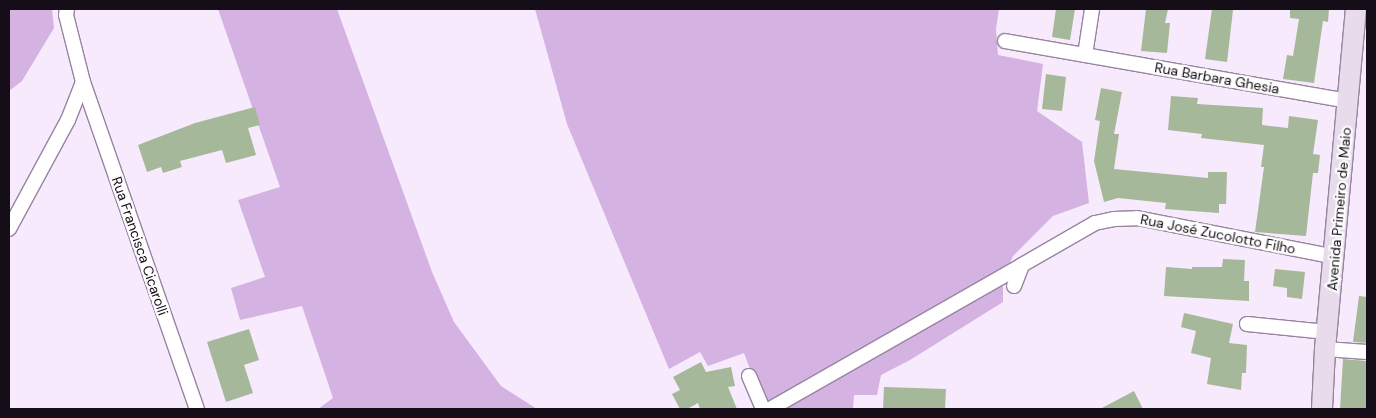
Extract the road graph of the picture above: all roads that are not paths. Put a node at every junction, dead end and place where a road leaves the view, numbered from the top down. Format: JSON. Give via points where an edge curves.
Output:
{"nodes":[{"id":1,"x":68,"y":9,"type":"edge"},
{"id":2,"x":1092,"y":9,"type":"edge"},
{"id":3,"x":1356,"y":9,"type":"edge"},
{"id":4,"x":1004,"y":41,"type":"dead end"},
{"id":5,"x":1085,"y":55,"type":"junction"},
{"id":6,"x":83,"y":82,"type":"junction"},
{"id":7,"x":1348,"y":101,"type":"junction"},
{"id":8,"x":9,"y":229,"type":"edge"},
{"id":9,"x":1335,"y":257,"type":"junction"},
{"id":10,"x":1022,"y":265,"type":"junction"},
{"id":11,"x":1014,"y":286,"type":"dead end"},
{"id":12,"x":1247,"y":324,"type":"dead end"},
{"id":13,"x":1326,"y":340,"type":"junction"},
{"id":14,"x":1367,"y":352,"type":"edge"},
{"id":15,"x":749,"y":376,"type":"dead end"},
{"id":16,"x":197,"y":409,"type":"edge"},
{"id":17,"x":763,"y":409,"type":"edge"},
{"id":18,"x":770,"y":409,"type":"edge"},
{"id":19,"x":1322,"y":409,"type":"edge"}],
"edges":[{"from":1,"to":6,"type":"street","name":"Rua Francisca Cicarolli","via":[[66,15]]},
{"from":2,"to":5,"type":"street"},
{"from":3,"to":7,"type":"main road","name":"Avenida Primeiro de Maio"},
{"from":4,"to":5,"type":"street","name":"Rua Barbara Ghesia"},
{"from":5,"to":7,"type":"street","name":"Rua Barbara Ghesia"},
{"from":6,"to":8,"type":"street","via":[[68,120]]},
{"from":6,"to":16,"type":"street","name":"Rua Francisca Cicarolli"},
{"from":7,"to":9,"type":"main road","name":"Avenida Primeiro de Maio"},
{"from":9,"to":10,"type":"street","name":"Rua José Zucolotto Filho","via":[[1137,218],[1095,223]]},
{"from":9,"to":13,"type":"main road","name":"Avenida Primeiro de Maio"},
{"from":10,"to":11,"type":"street"},
{"from":10,"to":18,"type":"street","name":"Rua José Zucolotto Filho"},
{"from":12,"to":13,"type":"street"},
{"from":13,"to":14,"type":"street"},
{"from":13,"to":19,"type":"main road","name":"Avenida Primeiro de Maio"},
{"from":15,"to":17,"type":"street"}]}
